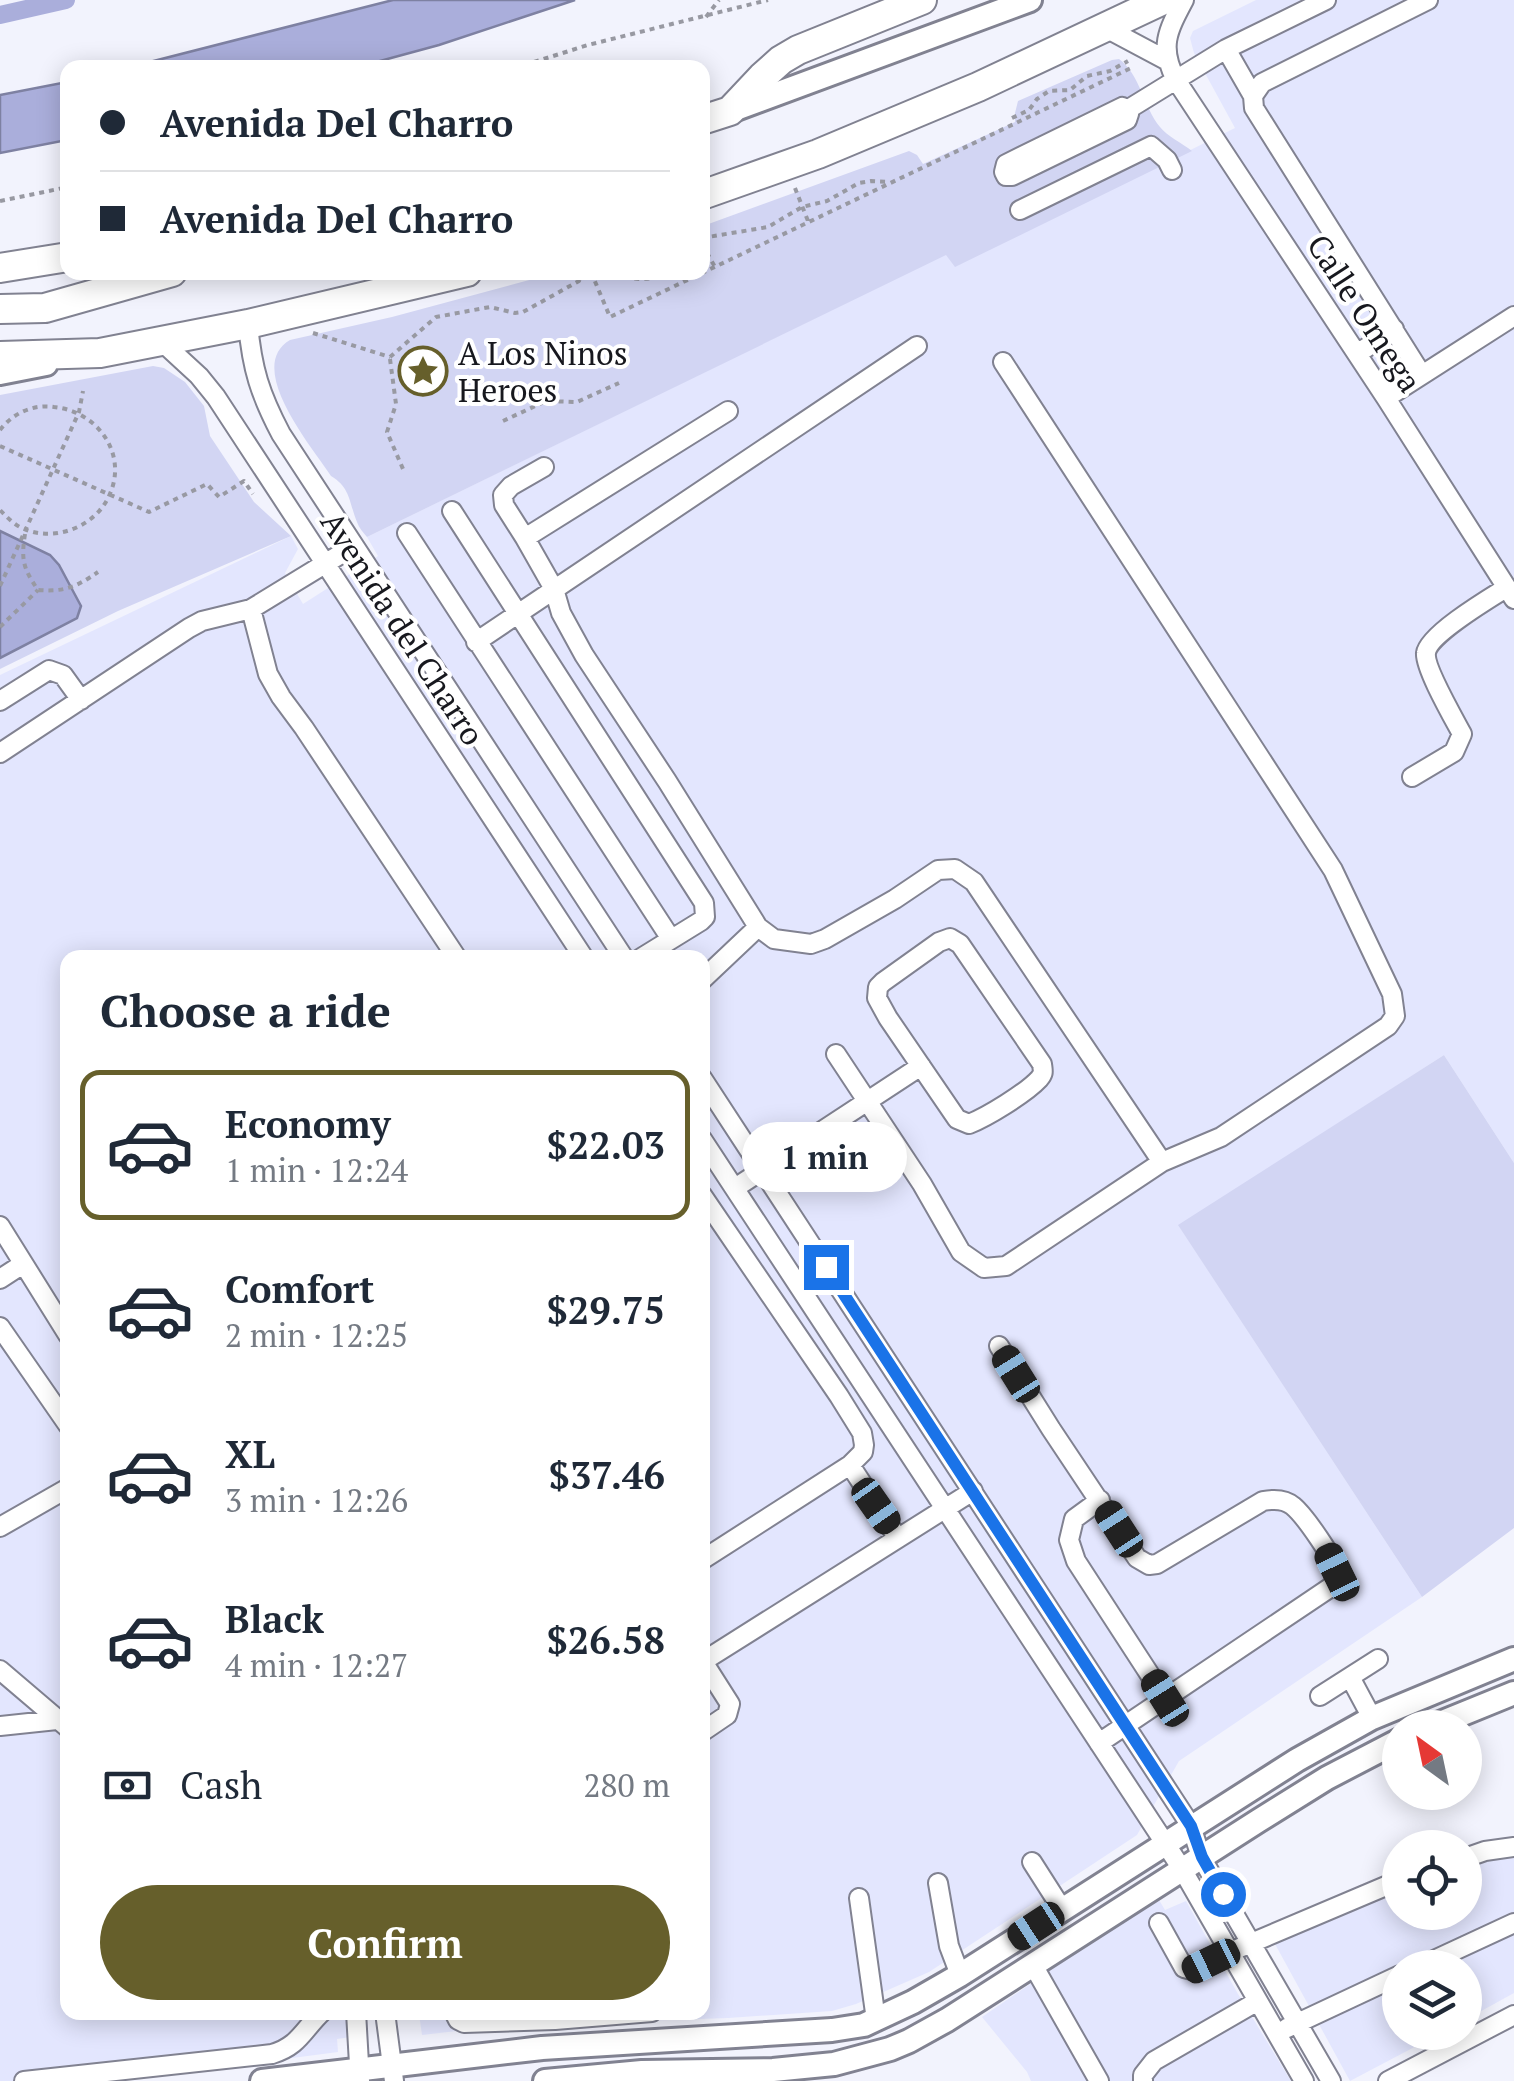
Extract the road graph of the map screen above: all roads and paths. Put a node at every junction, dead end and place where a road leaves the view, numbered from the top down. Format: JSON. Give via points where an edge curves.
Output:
{"nodes":[{"id":1,"x":719,"y":0,"type":"edge"},
{"id":2,"x":768,"y":0,"type":"edge"},
{"id":3,"x":922,"y":0,"type":"edge"},
{"id":4,"x":1030,"y":0,"type":"edge"},
{"id":5,"x":1163,"y":0,"type":"edge"},
{"id":6,"x":1184,"y":0,"type":"edge"},
{"id":7,"x":1326,"y":0,"type":"edge"},
{"id":8,"x":1428,"y":0,"type":"edge"},
{"id":9,"x":706,"y":17,"type":"junction"},
{"id":10,"x":1104,"y":26,"type":"junction"},
{"id":11,"x":1226,"y":49,"type":"junction"},
{"id":12,"x":540,"y":60,"type":"edge"},
{"id":13,"x":1166,"y":60,"type":"junction"},
{"id":14,"x":1176,"y":80,"type":"junction"},
{"id":15,"x":1253,"y":96,"type":"junction"},
{"id":16,"x":730,"y":111,"type":"junction"},
{"id":17,"x":1127,"y":115,"type":"junction"},
{"id":18,"x":710,"y":117,"type":"edge"},
{"id":19,"x":1012,"y":118,"type":"dead end"},
{"id":20,"x":1151,"y":146,"type":"junction"},
{"id":21,"x":1172,"y":170,"type":"dead end"},
{"id":22,"x":892,"y":183,"type":"junction"},
{"id":23,"x":795,"y":188,"type":"dead end"},
{"id":24,"x":60,"y":189,"type":"edge"},
{"id":25,"x":710,"y":192,"type":"edge"},
{"id":26,"x":0,"y":201,"type":"edge"},
{"id":27,"x":802,"y":207,"type":"junction"},
{"id":28,"x":1020,"y":210,"type":"dead end"},
{"id":29,"x":809,"y":223,"type":"junction"},
{"id":30,"x":710,"y":239,"type":"edge"},
{"id":31,"x":710,"y":257,"type":"edge"},
{"id":32,"x":60,"y":258,"type":"edge"},
{"id":33,"x":715,"y":267,"type":"junction"},
{"id":34,"x":0,"y":268,"type":"edge"},
{"id":35,"x":710,"y":269,"type":"edge"},
{"id":36,"x":144,"y":280,"type":"edge"},
{"id":37,"x":434,"y":280,"type":"edge"},
{"id":38,"x":580,"y":280,"type":"edge"},
{"id":39,"x":594,"y":280,"type":"edge"},
{"id":40,"x":687,"y":280,"type":"edge"},
{"id":41,"x":45,"y":308,"type":"junction"},
{"id":42,"x":0,"y":309,"type":"edge"},
{"id":43,"x":1514,"y":316,"type":"edge"},
{"id":44,"x":0,"y":320,"type":"edge"},
{"id":45,"x":248,"y":324,"type":"junction"},
{"id":46,"x":1394,"y":330,"type":"junction"},
{"id":47,"x":310,"y":332,"type":"dead end"},
{"id":48,"x":161,"y":341,"type":"junction"},
{"id":49,"x":917,"y":346,"type":"dead end"},
{"id":50,"x":100,"y":352,"type":"junction"},
{"id":51,"x":1357,"y":354,"type":"junction"},
{"id":52,"x":0,"y":356,"type":"edge"},
{"id":53,"x":390,"y":357,"type":"junction"},
{"id":54,"x":1003,"y":362,"type":"dead end"},
{"id":55,"x":0,"y":373,"type":"edge"},
{"id":56,"x":1422,"y":375,"type":"junction"},
{"id":57,"x":619,"y":383,"type":"dead end"},
{"id":58,"x":83,"y":391,"type":"dead end"},
{"id":59,"x":1386,"y":398,"type":"junction"},
{"id":60,"x":728,"y":411,"type":"dead end"},
{"id":61,"x":79,"y":412,"type":"junction"},
{"id":62,"x":504,"y":421,"type":"dead end"},
{"id":63,"x":0,"y":430,"type":"edge"},
{"id":64,"x":0,"y":446,"type":"edge"},
{"id":65,"x":544,"y":467,"type":"dead end"},
{"id":66,"x":52,"y":469,"type":"junction"},
{"id":67,"x":403,"y":469,"type":"dead end"},
{"id":68,"x":253,"y":494,"type":"dead end"},
{"id":69,"x":110,"y":496,"type":"junction"},
{"id":70,"x":0,"y":510,"type":"edge"},
{"id":71,"x":452,"y":510,"type":"dead end"},
{"id":72,"x":25,"y":530,"type":"junction"},
{"id":73,"x":407,"y":533,"type":"dead end"},
{"id":74,"x":525,"y":538,"type":"junction"},
{"id":75,"x":354,"y":546,"type":"junction"},
{"id":76,"x":326,"y":564,"type":"junction"},
{"id":77,"x":98,"y":572,"type":"dead end"},
{"id":78,"x":0,"y":586,"type":"edge"},
{"id":79,"x":554,"y":588,"type":"junction"},
{"id":80,"x":38,"y":590,"type":"junction"},
{"id":81,"x":1510,"y":594,"type":"edge"},
{"id":82,"x":251,"y":609,"type":"junction"},
{"id":83,"x":518,"y":615,"type":"junction"},
{"id":84,"x":0,"y":627,"type":"edge"},
{"id":85,"x":476,"y":642,"type":"junction"},
{"id":86,"x":81,"y":700,"type":"junction"},
{"id":87,"x":0,"y":701,"type":"edge"},
{"id":88,"x":0,"y":754,"type":"edge"},
{"id":89,"x":1412,"y":777,"type":"dead end"},
{"id":90,"x":758,"y":927,"type":"junction"},
{"id":91,"x":671,"y":940,"type":"junction"},
{"id":92,"x":452,"y":950,"type":"edge"},
{"id":93,"x":579,"y":950,"type":"edge"},
{"id":94,"x":619,"y":950,"type":"edge"},
{"id":95,"x":654,"y":950,"type":"edge"},
{"id":96,"x":710,"y":972,"type":"edge"},
{"id":97,"x":836,"y":1054,"type":"dead end"},
{"id":98,"x":921,"y":1066,"type":"junction"},
{"id":99,"x":710,"y":1090,"type":"edge"},
{"id":100,"x":867,"y":1100,"type":"junction"},
{"id":101,"x":710,"y":1150,"type":"edge"},
{"id":102,"x":1162,"y":1162,"type":"junction"},
{"id":103,"x":763,"y":1170,"type":"junction"},
{"id":104,"x":735,"y":1188,"type":"junction"},
{"id":105,"x":710,"y":1207,"type":"edge"},
{"id":106,"x":0,"y":1226,"type":"edge"},
{"id":107,"x":24,"y":1264,"type":"junction"},
{"id":108,"x":0,"y":1279,"type":"edge"},
{"id":109,"x":60,"y":1322,"type":"edge"},
{"id":110,"x":0,"y":1327,"type":"edge"},
{"id":111,"x":999,"y":1346,"type":"dead end"},
{"id":112,"x":60,"y":1413,"type":"edge"},
{"id":113,"x":850,"y":1464,"type":"junction"},
{"id":114,"x":972,"y":1491,"type":"junction"},
{"id":115,"x":60,"y":1492,"type":"edge"},
{"id":116,"x":1100,"y":1500,"type":"junction"},
{"id":117,"x":946,"y":1509,"type":"junction"},
{"id":118,"x":0,"y":1526,"type":"edge"},
{"id":119,"x":897,"y":1538,"type":"junction"},
{"id":120,"x":710,"y":1555,"type":"edge"},
{"id":121,"x":710,"y":1657,"type":"edge"},
{"id":122,"x":1378,"y":1659,"type":"dead end"},
{"id":123,"x":1505,"y":1663,"type":"edge"},
{"id":124,"x":0,"y":1670,"type":"edge"},
{"id":125,"x":710,"y":1672,"type":"edge"},
{"id":126,"x":1350,"y":1676,"type":"junction"},
{"id":127,"x":1320,"y":1696,"type":"dead end"},
{"id":128,"x":1512,"y":1696,"type":"edge"},
{"id":129,"x":1165,"y":1698,"type":"junction"},
{"id":130,"x":1475,"y":1710,"type":"edge"},
{"id":131,"x":1372,"y":1718,"type":"junction"},
{"id":132,"x":60,"y":1722,"type":"edge"},
{"id":133,"x":60,"y":1724,"type":"edge"},
{"id":134,"x":1125,"y":1725,"type":"junction"},
{"id":135,"x":0,"y":1726,"type":"edge"},
{"id":136,"x":710,"y":1727,"type":"edge"},
{"id":137,"x":1099,"y":1743,"type":"junction"},
{"id":138,"x":1382,"y":1749,"type":"edge"},
{"id":139,"x":1191,"y":1826,"type":"junction"},
{"id":140,"x":1165,"y":1843,"type":"junction"},
{"id":141,"x":1514,"y":1847,"type":"edge"},
{"id":142,"x":1482,"y":1852,"type":"edge"},
{"id":143,"x":1032,"y":1862,"type":"dead end"},
{"id":144,"x":1192,"y":1863,"type":"junction"},
{"id":145,"x":938,"y":1884,"type":"dead end"},
{"id":146,"x":1382,"y":1888,"type":"edge"},
{"id":147,"x":859,"y":1898,"type":"dead end"},
{"id":148,"x":1062,"y":1910,"type":"junction"},
{"id":149,"x":1159,"y":1923,"type":"dead end"},
{"id":150,"x":1514,"y":1923,"type":"edge"},
{"id":151,"x":1079,"y":1936,"type":"junction"},
{"id":152,"x":1250,"y":1944,"type":"junction"},
{"id":153,"x":1456,"y":1950,"type":"edge"},
{"id":154,"x":1230,"y":1952,"type":"junction"},
{"id":155,"x":1033,"y":1965,"type":"junction"},
{"id":156,"x":960,"y":1974,"type":"junction"},
{"id":157,"x":1382,"y":1984,"type":"edge"},
{"id":158,"x":1258,"y":2001,"type":"junction"},
{"id":159,"x":1514,"y":2016,"type":"edge"},
{"id":160,"x":315,"y":2020,"type":"edge"},
{"id":161,"x":356,"y":2020,"type":"edge"},
{"id":162,"x":387,"y":2020,"type":"edge"},
{"id":163,"x":458,"y":2020,"type":"edge"},
{"id":164,"x":515,"y":2020,"type":"edge"},
{"id":165,"x":876,"y":2020,"type":"junction"},
{"id":166,"x":1298,"y":2023,"type":"junction"},
{"id":167,"x":1276,"y":2032,"type":"junction"},
{"id":168,"x":393,"y":2073,"type":"edge"},
{"id":169,"x":359,"y":2075,"type":"edge"},
{"id":170,"x":641,"y":2076,"type":"edge"},
{"id":171,"x":24,"y":2081,"type":"edge"},
{"id":172,"x":262,"y":2081,"type":"edge"},
{"id":173,"x":545,"y":2081,"type":"edge"},
{"id":174,"x":1099,"y":2081,"type":"edge"},
{"id":175,"x":1143,"y":2081,"type":"edge"},
{"id":176,"x":1304,"y":2081,"type":"edge"},
{"id":177,"x":1332,"y":2081,"type":"edge"},
{"id":178,"x":1388,"y":2081,"type":"edge"}],
"edges":[{"from":1,"to":9,"type":"path"},
{"from":2,"to":9,"type":"path"},
{"from":3,"to":16,"type":"highway","via":[[798,50]]},
{"from":4,"to":16,"type":"main road"},
{"from":5,"to":10,"type":"highway"},
{"from":6,"to":13,"type":"street","via":[[1166,41]]},
{"from":7,"to":11,"type":"street"},
{"from":8,"to":15,"type":"street","via":[[1262,83]]},
{"from":9,"to":12,"type":"path"},
{"from":10,"to":13,"type":"street"},
{"from":10,"to":25,"type":"highway","via":[[978,87]]},
{"from":11,"to":14,"type":"street"},
{"from":11,"to":15,"type":"street"},
{"from":13,"to":14,"type":"street","name":"Calle Omega"},
{"from":14,"to":17,"type":"street"},
{"from":14,"to":51,"type":"street","name":"Calle Omega"},
{"from":15,"to":46,"type":"street","via":[[1254,108]]},
{"from":16,"to":18,"type":"highway"},
{"from":17,"to":17,"type":"street","via":[[1012,176],[1004,172],[1006,164],[1118,108]]},
{"from":17,"to":20,"type":"street"},
{"from":19,"to":22,"type":"path","via":[[1049,91],[1070,90],[1087,76],[1130,65]]},
{"from":20,"to":21,"type":"street"},
{"from":20,"to":28,"type":"street"},
{"from":22,"to":27,"type":"path","via":[[859,183]]},
{"from":22,"to":29,"type":"path"},
{"from":23,"to":27,"type":"path"},
{"from":24,"to":26,"type":"path"},
{"from":27,"to":29,"type":"path"},
{"from":27,"to":30,"type":"path","via":[[768,227]]},
{"from":29,"to":33,"type":"path"},
{"from":31,"to":33,"type":"path"},
{"from":32,"to":34,"type":"highway"},
{"from":33,"to":35,"type":"path"},
{"from":36,"to":41,"type":"highway"},
{"from":37,"to":45,"type":"highway"},
{"from":38,"to":53,"type":"path","via":[[524,312],[490,307],[436,317]]},
{"from":39,"to":40,"type":"path","via":[[610,316]]},
{"from":41,"to":42,"type":"highway"},
{"from":41,"to":44,"type":"main road"},
{"from":43,"to":56,"type":"street"},
{"from":45,"to":48,"type":"highway"},
{"from":45,"to":75,"type":"street","name":"Avenida del Charro","via":[[269,411]]},
{"from":46,"to":51,"type":"street"},
{"from":46,"to":56,"type":"street"},
{"from":47,"to":53,"type":"path"},
{"from":48,"to":50,"type":"highway"},
{"from":48,"to":76,"type":"street","name":"Avenida del Charro","via":[[216,396]]},
{"from":49,"to":79,"type":"street"},
{"from":50,"to":52,"type":"highway"},
{"from":50,"to":55,"type":"main road"},
{"from":51,"to":59,"type":"street","name":"Calle Omega"},
{"from":53,"to":67,"type":"path","via":[[396,404],[387,432]]},
{"from":54,"to":102,"type":"street","via":[[1333,870],[1396,1006],[1388,1026],[1221,1138]]},
{"from":56,"to":59,"type":"street"},
{"from":57,"to":62,"type":"path","via":[[576,402],[546,401]]},
{"from":58,"to":61,"type":"path"},
{"from":59,"to":81,"type":"street","name":"Calle Omega"},
{"from":60,"to":74,"type":"street"},
{"from":61,"to":63,"type":"path","via":[[23,410]]},
{"from":61,"to":66,"type":"path"},
{"from":61,"to":69,"type":"path","via":[[107,438],[115,477]]},
{"from":64,"to":66,"type":"path"},
{"from":65,"to":74,"type":"street","via":[[503,495]]},
{"from":66,"to":69,"type":"path"},
{"from":66,"to":72,"type":"path"},
{"from":68,"to":69,"type":"path","via":[[244,480],[219,497],[207,484],[151,512]]},
{"from":69,"to":72,"type":"path","via":[[69,531]]},
{"from":70,"to":72,"type":"path"},
{"from":71,"to":83,"type":"street"},
{"from":72,"to":78,"type":"path"},
{"from":72,"to":80,"type":"path","via":[[22,558]]},
{"from":73,"to":85,"type":"street"},
{"from":74,"to":79,"type":"street"},
{"from":75,"to":76,"type":"street"},
{"from":75,"to":94,"type":"street","name":"Avenida del Charro"},
{"from":76,"to":82,"type":"street"},
{"from":76,"to":93,"type":"street","name":"Avenida del Charro"},
{"from":77,"to":80,"type":"path","via":[[76,586]]},
{"from":79,"to":83,"type":"street"},
{"from":79,"to":90,"type":"street","via":[[584,654]]},
{"from":80,"to":84,"type":"path"},
{"from":81,"to":89,"type":"street","via":[[1468,612],[1430,643],[1425,654],[1462,734],[1454,752]]},
{"from":82,"to":86,"type":"street","via":[[202,621]]},
{"from":82,"to":92,"type":"street","via":[[281,697]]},
{"from":83,"to":85,"type":"street"},
{"from":83,"to":91,"type":"street","via":[[704,903],[705,917]]},
{"from":85,"to":91,"type":"street"},
{"from":86,"to":87,"type":"street","via":[[63,675],[49,670]]},
{"from":86,"to":88,"type":"street"},
{"from":90,"to":96,"type":"street"},
{"from":90,"to":102,"type":"street","via":[[774,939],[811,944],[938,870],[966,875]]},
{"from":91,"to":95,"type":"street"},
{"from":97,"to":100,"type":"street"},
{"from":98,"to":98,"type":"street","via":[[966,1124],[1042,1075],[1042,1064],[954,938],[878,988],[877,998]]},
{"from":98,"to":100,"type":"street"},
{"from":99,"to":103,"type":"street"},
{"from":100,"to":102,"type":"street","via":[[961,1252],[984,1268],[1006,1266]]},
{"from":100,"to":103,"type":"street"},
{"from":101,"to":104,"type":"street"},
{"from":103,"to":104,"type":"street"},
{"from":103,"to":114,"type":"street"},
{"from":104,"to":117,"type":"street"},
{"from":105,"to":113,"type":"street","via":[[862,1433],[863,1452]]},
{"from":106,"to":107,"type":"street"},
{"from":107,"to":108,"type":"street"},
{"from":107,"to":109,"type":"street"},
{"from":110,"to":112,"type":"street"},
{"from":111,"to":116,"type":"street"},
{"from":113,"to":119,"type":"street"},
{"from":113,"to":120,"type":"street"},
{"from":114,"to":117,"type":"street"},
{"from":114,"to":134,"type":"street"},
{"from":115,"to":118,"type":"street"},
{"from":116,"to":129,"type":"street","via":[[1074,1519],[1069,1540]]},
{"from":116,"to":129,"type":"street","via":[[1149,1565],[1276,1499],[1292,1504],[1337,1572],[1331,1587]]},
{"from":117,"to":119,"type":"street"},
{"from":117,"to":137,"type":"street"},
{"from":119,"to":121,"type":"street"},
{"from":122,"to":126,"type":"street"},
{"from":123,"to":128,"type":"main road"},
{"from":123,"to":131,"type":"main road"},
{"from":124,"to":132,"type":"street"},
{"from":125,"to":136,"type":"street","via":[[730,1710]]},
{"from":126,"to":127,"type":"street"},
{"from":126,"to":131,"type":"street"},
{"from":128,"to":130,"type":"main road"},
{"from":129,"to":134,"type":"street"},
{"from":131,"to":139,"type":"main road"},
{"from":133,"to":135,"type":"street"},
{"from":134,"to":137,"type":"street"},
{"from":134,"to":139,"type":"street"},
{"from":137,"to":140,"type":"street"},
{"from":138,"to":144,"type":"main road"},
{"from":139,"to":140,"type":"main road"},
{"from":139,"to":144,"type":"street"},
{"from":140,"to":144,"type":"street"},
{"from":140,"to":148,"type":"main road"},
{"from":141,"to":142,"type":"street"},
{"from":143,"to":148,"type":"street"},
{"from":144,"to":151,"type":"main road"},
{"from":144,"to":152,"type":"street"},
{"from":144,"to":154,"type":"street"},
{"from":145,"to":156,"type":"street","via":[[948,1946]]},
{"from":146,"to":152,"type":"street"},
{"from":147,"to":165,"type":"street"},
{"from":148,"to":151,"type":"main road"},
{"from":148,"to":156,"type":"main road"},
{"from":149,"to":154,"type":"street","via":[[1188,1970]]},
{"from":150,"to":153,"type":"street"},
{"from":151,"to":155,"type":"main road"},
{"from":152,"to":154,"type":"street"},
{"from":152,"to":166,"type":"street"},
{"from":154,"to":158,"type":"street"},
{"from":155,"to":170,"type":"main road","via":[[909,2041],[834,2064]]},
{"from":155,"to":174,"type":"street"},
{"from":156,"to":165,"type":"main road"},
{"from":157,"to":166,"type":"street"},
{"from":158,"to":167,"type":"street"},
{"from":158,"to":175,"type":"street","via":[[1154,2061]]},
{"from":159,"to":178,"type":"street"},
{"from":160,"to":171,"type":"street","via":[[296,2042],[272,2054]]},
{"from":161,"to":169,"type":"street"},
{"from":162,"to":168,"type":"street"},
{"from":163,"to":164,"type":"street"},
{"from":165,"to":168,"type":"main road","via":[[832,2030],[542,2048]]},
{"from":166,"to":167,"type":"street"},
{"from":166,"to":177,"type":"street"},
{"from":167,"to":176,"type":"street"},
{"from":168,"to":169,"type":"main road"},
{"from":169,"to":172,"type":"main road"},
{"from":170,"to":173,"type":"main road"}]}
